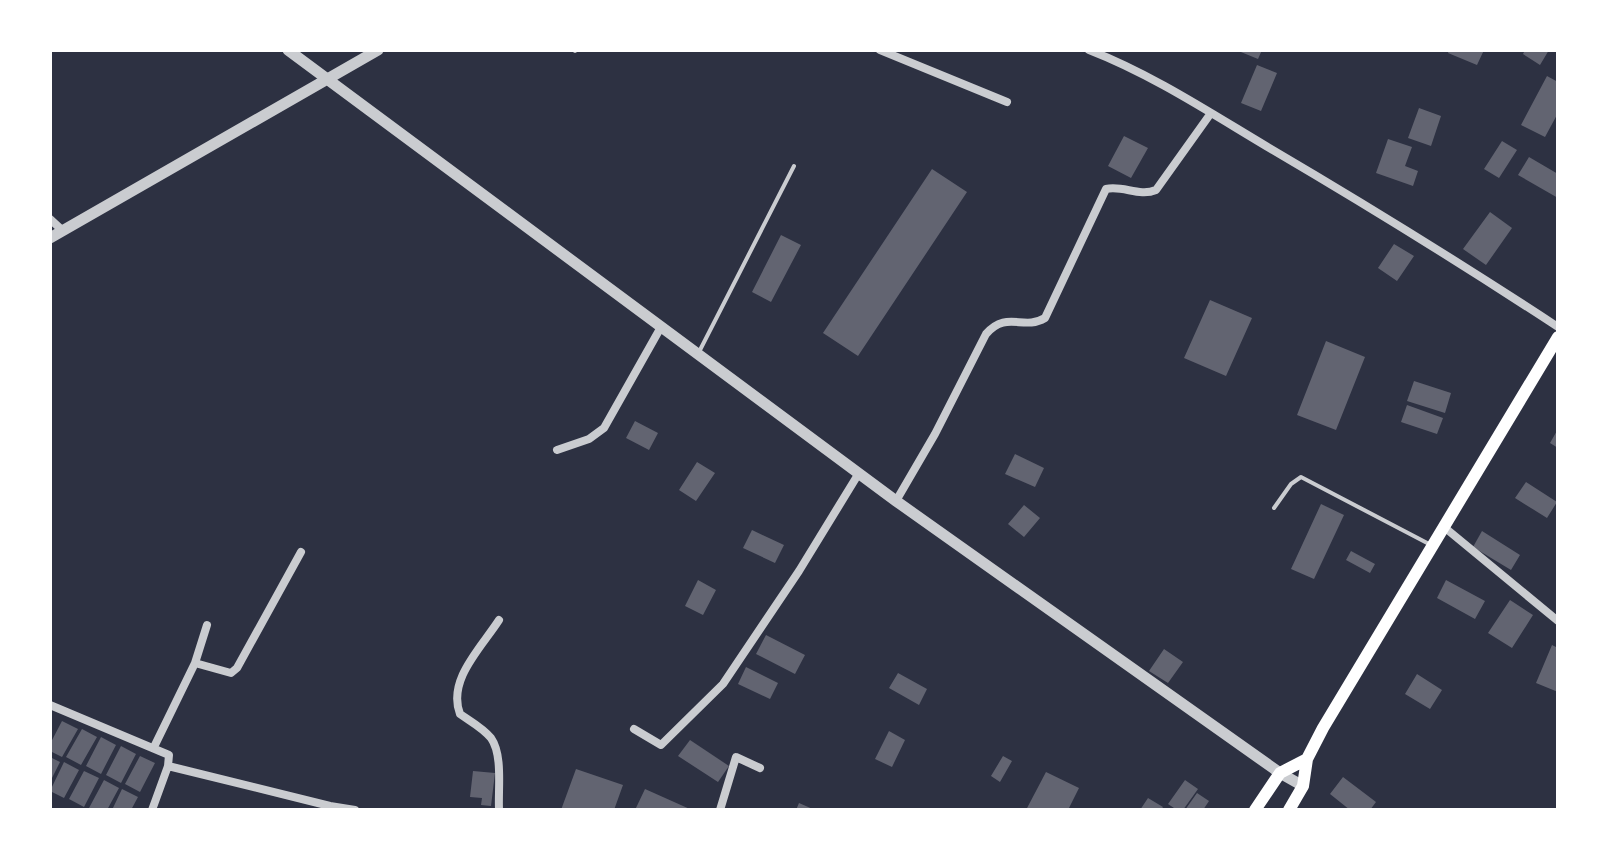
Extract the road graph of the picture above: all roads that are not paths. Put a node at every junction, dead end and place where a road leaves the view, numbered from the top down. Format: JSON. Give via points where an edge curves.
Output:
{"nodes":[{"id":1,"x":288,"y":50,"type":"edge"},
{"id":2,"x":378,"y":50,"type":"edge"},
{"id":3,"x":880,"y":50,"type":"edge"},
{"id":4,"x":1089,"y":50,"type":"edge"},
{"id":5,"x":328,"y":80,"type":"junction"},
{"id":6,"x":1007,"y":102,"type":"dead end"},
{"id":7,"x":1211,"y":113,"type":"junction"},
{"id":8,"x":794,"y":166,"type":"dead end"},
{"id":9,"x":50,"y":219,"type":"edge"},
{"id":10,"x":63,"y":231,"type":"junction"},
{"id":11,"x":50,"y":238,"type":"edge"},
{"id":12,"x":661,"y":327,"type":"junction"},
{"id":13,"x":1558,"y":327,"type":"edge"},
{"id":14,"x":1558,"y":337,"type":"edge"},
{"id":15,"x":698,"y":354,"type":"junction"},
{"id":16,"x":557,"y":450,"type":"dead end"},
{"id":17,"x":859,"y":473,"type":"junction"},
{"id":18,"x":896,"y":501,"type":"junction"},
{"id":19,"x":1274,"y":508,"type":"dead end"},
{"id":20,"x":1444,"y":527,"type":"junction"},
{"id":21,"x":1432,"y":546,"type":"junction"},
{"id":22,"x":301,"y":552,"type":"dead end"},
{"id":23,"x":499,"y":620,"type":"dead end"},
{"id":24,"x":1558,"y":621,"type":"edge"},
{"id":25,"x":207,"y":625,"type":"dead end"},
{"id":26,"x":195,"y":663,"type":"junction"},
{"id":27,"x":50,"y":705,"type":"edge"},
{"id":28,"x":634,"y":729,"type":"dead end"},
{"id":29,"x":154,"y":747,"type":"junction"},
{"id":30,"x":1307,"y":759,"type":"junction"},
{"id":31,"x":168,"y":766,"type":"junction"},
{"id":32,"x":760,"y":768,"type":"dead end"},
{"id":33,"x":1280,"y":773,"type":"junction"},
{"id":34,"x":1303,"y":786,"type":"junction"},
{"id":35,"x":152,"y":810,"type":"edge"},
{"id":36,"x":355,"y":810,"type":"edge"},
{"id":37,"x":499,"y":810,"type":"edge"},
{"id":38,"x":720,"y":810,"type":"edge"},
{"id":39,"x":1255,"y":810,"type":"edge"},
{"id":40,"x":1289,"y":810,"type":"edge"}],
"edges":[{"from":1,"to":5,"type":"street"},
{"from":2,"to":5,"type":"street"},
{"from":3,"to":6,"type":"street"},
{"from":4,"to":7,"type":"street"},
{"from":5,"to":10,"type":"street"},
{"from":5,"to":12,"type":"street"},
{"from":7,"to":13,"type":"street"},
{"from":7,"to":18,"type":"street","via":[[1156,190],[1106,189],[1045,318],[1032,323],[1005,320],[986,334]]},
{"from":8,"to":15,"type":"lane"},
{"from":9,"to":10,"type":"street"},
{"from":10,"to":11,"type":"street"},
{"from":12,"to":15,"type":"street"},
{"from":12,"to":16,"type":"street","via":[[604,428]]},
{"from":14,"to":20,"type":"main road"},
{"from":15,"to":17,"type":"street"},
{"from":17,"to":18,"type":"street"},
{"from":17,"to":28,"type":"street","via":[[723,684],[661,745]]},
{"from":18,"to":33,"type":"street"},
{"from":19,"to":21,"type":"lane","via":[[1301,477]]},
{"from":20,"to":21,"type":"main road"},
{"from":20,"to":24,"type":"street"},
{"from":21,"to":30,"type":"main road"},
{"from":22,"to":26,"type":"street","via":[[237,668],[231,673]]},
{"from":23,"to":37,"type":"street","via":[[455,692],[460,714],[493,741]]},
{"from":25,"to":26,"type":"street"},
{"from":26,"to":29,"type":"street"},
{"from":27,"to":29,"type":"street"},
{"from":29,"to":31,"type":"street","via":[[169,755]]},
{"from":30,"to":33,"type":"main road"},
{"from":30,"to":34,"type":"main road"},
{"from":31,"to":35,"type":"street"},
{"from":31,"to":36,"type":"street"},
{"from":32,"to":38,"type":"street","via":[[736,757]]},
{"from":33,"to":34,"type":"street"},
{"from":33,"to":39,"type":"main road"},
{"from":34,"to":40,"type":"main road"}]}
